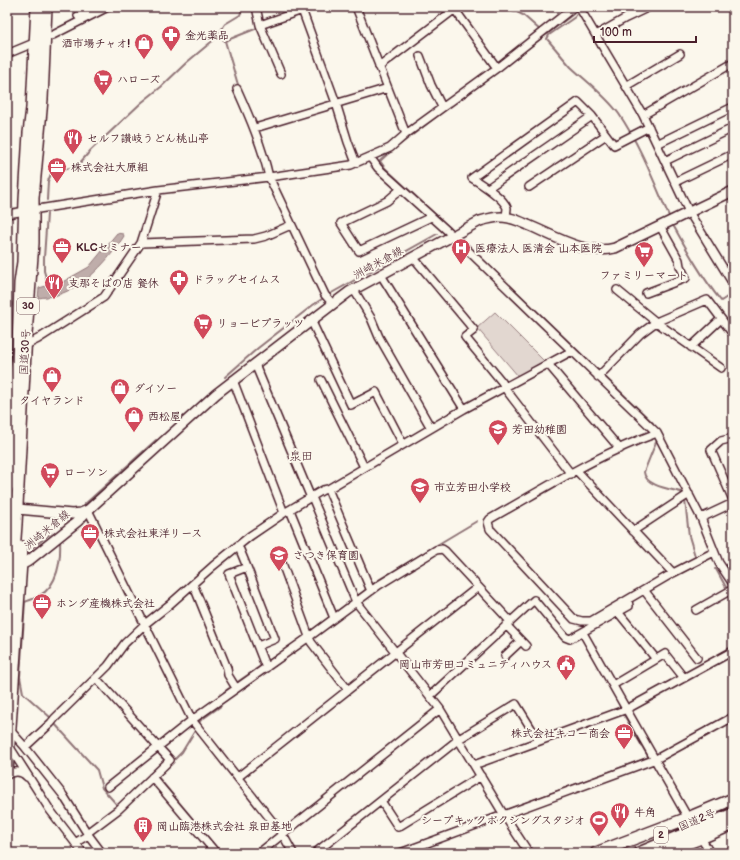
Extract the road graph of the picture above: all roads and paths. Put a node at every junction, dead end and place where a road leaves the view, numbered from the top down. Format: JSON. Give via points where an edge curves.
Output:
{"nodes":[{"id":1,"x":37,"y":7,"type":"edge"},
{"id":2,"x":46,"y":7,"type":"edge"},
{"id":3,"x":78,"y":7,"type":"edge"},
{"id":4,"x":96,"y":7,"type":"edge"},
{"id":5,"x":108,"y":7,"type":"edge"},
{"id":6,"x":256,"y":7,"type":"edge"},
{"id":7,"x":311,"y":7,"type":"edge"},
{"id":8,"x":356,"y":7,"type":"edge"},
{"id":9,"x":649,"y":7,"type":"edge"},
{"id":10,"x":454,"y":8,"type":"edge"},
{"id":11,"x":578,"y":8,"type":"edge"},
{"id":12,"x":302,"y":10,"type":"edge"},
{"id":13,"x":78,"y":19,"type":"junction"},
{"id":14,"x":260,"y":27,"type":"junction"},
{"id":15,"x":596,"y":35,"type":"junction"},
{"id":16,"x":40,"y":40,"type":"junction"},
{"id":17,"x":7,"y":54,"type":"edge"},
{"id":18,"x":680,"y":54,"type":"dead end"},
{"id":19,"x":420,"y":56,"type":"dead end"},
{"id":20,"x":733,"y":63,"type":"edge"},
{"id":21,"x":379,"y":67,"type":"junction"},
{"id":22,"x":497,"y":68,"type":"junction"},
{"id":23,"x":281,"y":74,"type":"dead end"},
{"id":24,"x":626,"y":86,"type":"junction"},
{"id":25,"x":388,"y":88,"type":"junction"},
{"id":26,"x":237,"y":89,"type":"dead end"},
{"id":27,"x":336,"y":103,"type":"junction"},
{"id":28,"x":442,"y":107,"type":"junction"},
{"id":29,"x":733,"y":107,"type":"edge"},
{"id":30,"x":643,"y":115,"type":"junction"},
{"id":31,"x":592,"y":116,"type":"junction"},
{"id":32,"x":649,"y":127,"type":"junction"},
{"id":33,"x":255,"y":128,"type":"junction"},
{"id":34,"x":733,"y":128,"type":"edge"},
{"id":35,"x":406,"y":134,"type":"junction"},
{"id":36,"x":606,"y":135,"type":"junction"},
{"id":37,"x":657,"y":144,"type":"junction"},
{"id":38,"x":733,"y":154,"type":"edge"},
{"id":39,"x":370,"y":157,"type":"junction"},
{"id":40,"x":665,"y":161,"type":"junction"},
{"id":41,"x":356,"y":163,"type":"junction"},
{"id":42,"x":268,"y":177,"type":"junction"},
{"id":43,"x":675,"y":182,"type":"junction"},
{"id":44,"x":529,"y":187,"type":"dead end"},
{"id":45,"x":488,"y":188,"type":"junction"},
{"id":46,"x":401,"y":189,"type":"junction"},
{"id":47,"x":158,"y":190,"type":"junction"},
{"id":48,"x":733,"y":191,"type":"edge"},
{"id":49,"x":29,"y":211,"type":"junction"},
{"id":50,"x":689,"y":212,"type":"junction"},
{"id":51,"x":7,"y":214,"type":"edge"},
{"id":52,"x":431,"y":217,"type":"junction"},
{"id":53,"x":506,"y":218,"type":"junction"},
{"id":54,"x":291,"y":224,"type":"junction"},
{"id":55,"x":660,"y":226,"type":"junction"},
{"id":56,"x":449,"y":232,"type":"junction"},
{"id":57,"x":141,"y":243,"type":"junction"},
{"id":58,"x":413,"y":257,"type":"junction"},
{"id":59,"x":381,"y":275,"type":"junction"},
{"id":60,"x":733,"y":284,"type":"edge"},
{"id":61,"x":354,"y":290,"type":"junction"},
{"id":62,"x":617,"y":290,"type":"dead end"},
{"id":63,"x":646,"y":293,"type":"dead end"},
{"id":64,"x":329,"y":298,"type":"junction"},
{"id":65,"x":720,"y":319,"type":"junction"},
{"id":66,"x":311,"y":320,"type":"junction"},
{"id":67,"x":656,"y":322,"type":"junction"},
{"id":68,"x":733,"y":332,"type":"edge"},
{"id":69,"x":22,"y":347,"type":"junction"},
{"id":70,"x":691,"y":347,"type":"junction"},
{"id":71,"x":572,"y":351,"type":"junction"},
{"id":72,"x":255,"y":364,"type":"junction"},
{"id":73,"x":548,"y":364,"type":"junction"},
{"id":74,"x":721,"y":368,"type":"dead end"},
{"id":75,"x":600,"y":375,"type":"junction"},
{"id":76,"x":233,"y":380,"type":"junction"},
{"id":77,"x":321,"y":380,"type":"dead end"},
{"id":78,"x":505,"y":387,"type":"junction"},
{"id":79,"x":464,"y":409,"type":"junction"},
{"id":80,"x":431,"y":428,"type":"junction"},
{"id":81,"x":657,"y":433,"type":"junction"},
{"id":82,"x":733,"y":438,"type":"edge"},
{"id":83,"x":404,"y":444,"type":"junction"},
{"id":84,"x":620,"y":449,"type":"junction"},
{"id":85,"x":364,"y":467,"type":"junction"},
{"id":86,"x":574,"y":472,"type":"junction"},
{"id":87,"x":7,"y":487,"type":"edge"},
{"id":88,"x":328,"y":489,"type":"junction"},
{"id":89,"x":686,"y":496,"type":"junction"},
{"id":90,"x":312,"y":499,"type":"junction"},
{"id":91,"x":733,"y":500,"type":"edge"},
{"id":92,"x":733,"y":503,"type":"edge"},
{"id":93,"x":12,"y":509,"type":"edge"},
{"id":94,"x":87,"y":511,"type":"junction"},
{"id":95,"x":289,"y":512,"type":"junction"},
{"id":96,"x":701,"y":518,"type":"junction"},
{"id":97,"x":633,"y":531,"type":"junction"},
{"id":98,"x":239,"y":548,"type":"junction"},
{"id":99,"x":714,"y":552,"type":"junction"},
{"id":100,"x":282,"y":563,"type":"dead end"},
{"id":101,"x":21,"y":565,"type":"junction"},
{"id":102,"x":247,"y":567,"type":"junction"},
{"id":103,"x":674,"y":573,"type":"junction"},
{"id":104,"x":194,"y":586,"type":"junction"},
{"id":105,"x":370,"y":588,"type":"junction"},
{"id":106,"x":478,"y":588,"type":"junction"},
{"id":107,"x":731,"y":589,"type":"edge"},
{"id":108,"x":644,"y":590,"type":"junction"},
{"id":109,"x":355,"y":599,"type":"junction"},
{"id":110,"x":628,"y":600,"type":"junction"},
{"id":111,"x":696,"y":610,"type":"dead end"},
{"id":112,"x":618,"y":612,"type":"junction"},
{"id":113,"x":333,"y":616,"type":"junction"},
{"id":114,"x":508,"y":623,"type":"junction"},
{"id":115,"x":145,"y":624,"type":"junction"},
{"id":116,"x":583,"y":633,"type":"junction"},
{"id":117,"x":308,"y":635,"type":"junction"},
{"id":118,"x":258,"y":646,"type":"junction"},
{"id":119,"x":7,"y":650,"type":"edge"},
{"id":120,"x":733,"y":651,"type":"edge"},
{"id":121,"x":396,"y":652,"type":"junction"},
{"id":122,"x":505,"y":656,"type":"dead end"},
{"id":123,"x":697,"y":658,"type":"dead end"},
{"id":124,"x":656,"y":659,"type":"junction"},
{"id":125,"x":265,"y":665,"type":"junction"},
{"id":126,"x":684,"y":678,"type":"junction"},
{"id":127,"x":98,"y":679,"type":"junction"},
{"id":128,"x":613,"y":685,"type":"junction"},
{"id":129,"x":235,"y":686,"type":"junction"},
{"id":130,"x":348,"y":690,"type":"junction"},
{"id":131,"x":430,"y":696,"type":"junction"},
{"id":132,"x":440,"y":709,"type":"junction"},
{"id":133,"x":628,"y":711,"type":"junction"},
{"id":134,"x":733,"y":716,"type":"edge"},
{"id":135,"x":192,"y":720,"type":"junction"},
{"id":136,"x":9,"y":729,"type":"edge"},
{"id":137,"x":459,"y":739,"type":"junction"},
{"id":138,"x":539,"y":741,"type":"junction"},
{"id":139,"x":8,"y":744,"type":"edge"},
{"id":140,"x":158,"y":746,"type":"junction"},
{"id":141,"x":25,"y":747,"type":"junction"},
{"id":142,"x":653,"y":760,"type":"junction"},
{"id":143,"x":474,"y":765,"type":"junction"},
{"id":144,"x":7,"y":772,"type":"edge"},
{"id":145,"x":7,"y":775,"type":"edge"},
{"id":146,"x":481,"y":776,"type":"junction"},
{"id":147,"x":238,"y":778,"type":"junction"},
{"id":148,"x":153,"y":779,"type":"junction"},
{"id":149,"x":31,"y":782,"type":"junction"},
{"id":150,"x":108,"y":787,"type":"dead end"},
{"id":151,"x":733,"y":799,"type":"edge"},
{"id":152,"x":381,"y":801,"type":"junction"},
{"id":153,"x":733,"y":805,"type":"edge"},
{"id":154,"x":505,"y":813,"type":"junction"},
{"id":155,"x":733,"y":814,"type":"edge"},
{"id":156,"x":688,"y":818,"type":"junction"},
{"id":157,"x":708,"y":821,"type":"junction"},
{"id":158,"x":733,"y":824,"type":"edge"},
{"id":159,"x":87,"y":834,"type":"junction"},
{"id":160,"x":283,"y":835,"type":"junction"},
{"id":161,"x":701,"y":838,"type":"junction"},
{"id":162,"x":75,"y":843,"type":"junction"},
{"id":163,"x":600,"y":851,"type":"edge"},
{"id":164,"x":83,"y":853,"type":"edge"},
{"id":165,"x":102,"y":853,"type":"edge"},
{"id":166,"x":216,"y":853,"type":"edge"},
{"id":167,"x":259,"y":853,"type":"edge"},
{"id":168,"x":293,"y":853,"type":"edge"},
{"id":169,"x":315,"y":853,"type":"edge"},
{"id":170,"x":400,"y":853,"type":"edge"},
{"id":171,"x":529,"y":853,"type":"edge"},
{"id":172,"x":588,"y":853,"type":"edge"},
{"id":173,"x":616,"y":853,"type":"edge"},
{"id":174,"x":639,"y":853,"type":"edge"},
{"id":175,"x":660,"y":853,"type":"edge"},
{"id":176,"x":710,"y":853,"type":"edge"}],
"edges":[{"from":1,"to":16,"type":"highway","name":"国道30号","number":"30"},
{"from":2,"to":16,"type":"highway","name":"国道30号","number":"30"},
{"from":3,"to":13,"type":"street"},
{"from":4,"to":13,"type":"street"},
{"from":5,"to":13,"type":"street"},
{"from":6,"to":14,"type":"street"},
{"from":7,"to":12,"type":"street"},
{"from":8,"to":21,"type":"street"},
{"from":9,"to":15,"type":"street"},
{"from":10,"to":21,"type":"street"},
{"from":10,"to":22,"type":"street"},
{"from":11,"to":15,"type":"street"},
{"from":11,"to":22,"type":"street","via":[[542,32]]},
{"from":12,"to":14,"type":"street"},
{"from":12,"to":27,"type":"street"},
{"from":13,"to":16,"type":"street"},
{"from":14,"to":23,"type":"street"},
{"from":15,"to":24,"type":"street"},
{"from":16,"to":17,"type":"street"},
{"from":16,"to":49,"type":"highway","name":"国道30号","number":"30","via":[[29,133]]},
{"from":18,"to":24,"type":"street"},
{"from":19,"to":28,"type":"street"},
{"from":20,"to":30,"type":"street"},
{"from":21,"to":25,"type":"street"},
{"from":22,"to":28,"type":"street"},
{"from":24,"to":30,"type":"street"},
{"from":25,"to":27,"type":"street"},
{"from":25,"to":35,"type":"street"},
{"from":26,"to":33,"type":"street"},
{"from":27,"to":33,"type":"street"},
{"from":27,"to":41,"type":"street"},
{"from":28,"to":35,"type":"street"},
{"from":29,"to":37,"type":"street"},
{"from":30,"to":32,"type":"street"},
{"from":31,"to":36,"type":"street"},
{"from":31,"to":45,"type":"street"},
{"from":31,"to":45,"type":"street","via":[[578,102],[472,178]]},
{"from":32,"to":36,"type":"street","via":[[614,145]]},
{"from":32,"to":37,"type":"street"},
{"from":33,"to":42,"type":"street"},
{"from":34,"to":40,"type":"street"},
{"from":35,"to":39,"type":"street","via":[[390,148]]},
{"from":36,"to":44,"type":"street"},
{"from":37,"to":40,"type":"street"},
{"from":38,"to":43,"type":"street"},
{"from":39,"to":41,"type":"street"},
{"from":39,"to":46,"type":"street"},
{"from":40,"to":43,"type":"street"},
{"from":41,"to":42,"type":"street","via":[[351,166]]},
{"from":42,"to":47,"type":"street"},
{"from":42,"to":54,"type":"street"},
{"from":43,"to":50,"type":"street"},
{"from":45,"to":53,"type":"street","via":[[507,208]]},
{"from":46,"to":52,"type":"street"},
{"from":46,"to":52,"type":"street","via":[[387,201],[341,223],[359,251]]},
{"from":47,"to":49,"type":"street"},
{"from":47,"to":57,"type":"street"},
{"from":48,"to":50,"type":"main road","name":"洲崎米倉線"},
{"from":49,"to":51,"type":"street"},
{"from":49,"to":69,"type":"highway","name":"国道30号","number":"30","via":[[20,283]]},
{"from":50,"to":55,"type":"main road","name":"洲崎米倉線"},
{"from":50,"to":60,"type":"street"},
{"from":52,"to":56,"type":"street"},
{"from":53,"to":55,"type":"main road","name":"洲崎米倉線","via":[[594,250],[615,248]]},
{"from":53,"to":56,"type":"main road","name":"洲崎米倉線","via":[[491,217]]},
{"from":54,"to":57,"type":"street","via":[[266,236],[254,238]]},
{"from":54,"to":64,"type":"street"},
{"from":55,"to":63,"type":"street","via":[[686,278]]},
{"from":56,"to":58,"type":"main road","name":"洲崎米倉線"},
{"from":56,"to":71,"type":"street"},
{"from":57,"to":69,"type":"street","via":[[104,297]]},
{"from":58,"to":59,"type":"main road","name":"洲崎米倉線"},
{"from":58,"to":78,"type":"street","via":[[474,330],[466,337]]},
{"from":59,"to":61,"type":"main road","name":"洲崎米倉線"},
{"from":59,"to":79,"type":"street"},
{"from":61,"to":64,"type":"main road","name":"洲崎米倉線"},
{"from":61,"to":80,"type":"street"},
{"from":62,"to":67,"type":"street"},
{"from":64,"to":66,"type":"main road","name":"洲崎米倉線"},
{"from":65,"to":67,"type":"street","via":[[707,300]]},
{"from":65,"to":68,"type":"street"},
{"from":65,"to":70,"type":"street"},
{"from":66,"to":72,"type":"main road","name":"洲崎米倉線"},
{"from":66,"to":83,"type":"street","via":[[351,405],[376,392]]},
{"from":67,"to":70,"type":"street"},
{"from":67,"to":75,"type":"street","via":[[640,334]]},
{"from":69,"to":87,"type":"highway","name":"国道30号","number":"30"},
{"from":69,"to":93,"type":"highway","name":"国道30号","number":"30"},
{"from":70,"to":74,"type":"street"},
{"from":71,"to":73,"type":"street"},
{"from":71,"to":75,"type":"street"},
{"from":72,"to":76,"type":"main road","name":"洲崎米倉線"},
{"from":72,"to":90,"type":"street"},
{"from":73,"to":78,"type":"street"},
{"from":73,"to":84,"type":"street"},
{"from":75,"to":81,"type":"street"},
{"from":76,"to":94,"type":"main road","name":"洲崎米倉線"},
{"from":76,"to":95,"type":"street"},
{"from":77,"to":85,"type":"street"},
{"from":78,"to":79,"type":"street"},
{"from":78,"to":86,"type":"street"},
{"from":79,"to":80,"type":"street"},
{"from":80,"to":83,"type":"street"},
{"from":81,"to":84,"type":"street"},
{"from":81,"to":89,"type":"street"},
{"from":82,"to":91,"type":"street","via":[[721,441],[711,450]]},
{"from":83,"to":85,"type":"street"},
{"from":84,"to":86,"type":"street"},
{"from":85,"to":88,"type":"street"},
{"from":86,"to":97,"type":"street"},
{"from":86,"to":110,"type":"street","via":[[490,519],[490,529],[574,620],[591,621]]},
{"from":88,"to":90,"type":"street"},
{"from":88,"to":105,"type":"street"},
{"from":89,"to":96,"type":"street"},
{"from":89,"to":97,"type":"street"},
{"from":90,"to":95,"type":"street"},
{"from":90,"to":109,"type":"street"},
{"from":92,"to":96,"type":"street"},
{"from":93,"to":94,"type":"main road","name":"洲崎米倉線","via":[[72,514]]},
{"from":93,"to":101,"type":"highway","via":[[23,524]]},
{"from":93,"to":119,"type":"highway","name":"国道30号","number":"30"},
{"from":94,"to":101,"type":"main road","name":"洲崎米倉線","via":[[78,521]]},
{"from":94,"to":115,"type":"street"},
{"from":95,"to":98,"type":"street"},
{"from":95,"to":113,"type":"street"},
{"from":96,"to":99,"type":"street"},
{"from":97,"to":103,"type":"street"},
{"from":98,"to":102,"type":"street"},
{"from":98,"to":104,"type":"street"},
{"from":99,"to":103,"type":"street"},
{"from":99,"to":107,"type":"street"},
{"from":100,"to":117,"type":"street"},
{"from":101,"to":136,"type":"highway"},
{"from":102,"to":118,"type":"street","via":[[229,574]]},
{"from":102,"to":118,"type":"street","via":[[276,639]]},
{"from":103,"to":108,"type":"street"},
{"from":104,"to":115,"type":"street"},
{"from":104,"to":129,"type":"street","via":[[228,675]]},
{"from":105,"to":106,"type":"street","via":[[442,549]]},
{"from":105,"to":109,"type":"street"},
{"from":106,"to":114,"type":"street"},
{"from":106,"to":121,"type":"street"},
{"from":107,"to":111,"type":"street"},
{"from":108,"to":110,"type":"street"},
{"from":108,"to":123,"type":"street"},
{"from":109,"to":113,"type":"street"},
{"from":109,"to":121,"type":"street"},
{"from":110,"to":112,"type":"street","via":[[629,606]]},
{"from":112,"to":116,"type":"street"},
{"from":112,"to":124,"type":"street"},
{"from":113,"to":117,"type":"street"},
{"from":114,"to":116,"type":"street","via":[[534,600],[567,639]]},
{"from":114,"to":122,"type":"street","via":[[523,644]]},
{"from":114,"to":131,"type":"street"},
{"from":115,"to":127,"type":"street","via":[[125,644]]},
{"from":115,"to":135,"type":"street"},
{"from":116,"to":128,"type":"street"},
{"from":117,"to":125,"type":"street"},
{"from":117,"to":130,"type":"street"},
{"from":118,"to":125,"type":"street"},
{"from":120,"to":126,"type":"street"},
{"from":121,"to":130,"type":"street"},
{"from":121,"to":131,"type":"street"},
{"from":124,"to":126,"type":"street","via":[[665,654]]},
{"from":124,"to":128,"type":"street"},
{"from":125,"to":129,"type":"street"},
{"from":126,"to":133,"type":"street"},
{"from":127,"to":140,"type":"street"},
{"from":127,"to":141,"type":"street"},
{"from":128,"to":133,"type":"street"},
{"from":129,"to":135,"type":"street"},
{"from":130,"to":147,"type":"street"},
{"from":131,"to":132,"type":"street"},
{"from":132,"to":137,"type":"street"},
{"from":132,"to":160,"type":"street"},
{"from":133,"to":138,"type":"street"},
{"from":133,"to":142,"type":"street"},
{"from":134,"to":142,"type":"street"},
{"from":135,"to":140,"type":"street"},
{"from":135,"to":147,"type":"street"},
{"from":136,"to":139,"type":"highway"},
{"from":136,"to":141,"type":"street"},
{"from":137,"to":138,"type":"street","via":[[516,704]]},
{"from":137,"to":143,"type":"street"},
{"from":137,"to":152,"type":"street"},
{"from":138,"to":143,"type":"street"},
{"from":139,"to":144,"type":"highway"},
{"from":139,"to":149,"type":"street"},
{"from":140,"to":148,"type":"street","via":[[170,760]]},
{"from":140,"to":150,"type":"street"},
{"from":141,"to":159,"type":"street","via":[[63,795]]},
{"from":142,"to":154,"type":"street"},
{"from":142,"to":156,"type":"street"},
{"from":143,"to":146,"type":"street"},
{"from":145,"to":149,"type":"street","via":[[21,772]]},
{"from":146,"to":152,"type":"street","via":[[398,827]]},
{"from":146,"to":154,"type":"street"},
{"from":147,"to":160,"type":"street"},
{"from":148,"to":159,"type":"street"},
{"from":148,"to":166,"type":"street"},
{"from":149,"to":162,"type":"street"},
{"from":151,"to":156,"type":"highway"},
{"from":152,"to":169,"type":"street"},
{"from":153,"to":157,"type":"highway","name":"国道2号","number":"2"},
{"from":154,"to":170,"type":"street"},
{"from":154,"to":171,"type":"street"},
{"from":155,"to":157,"type":"highway","name":"国道2号","number":"2"},
{"from":156,"to":163,"type":"highway"},
{"from":157,"to":173,"type":"highway","name":"国道2号","number":"2"},
{"from":157,"to":174,"type":"highway","name":"国道2号","number":"2"},
{"from":158,"to":161,"type":"highway"},
{"from":159,"to":162,"type":"street"},
{"from":159,"to":165,"type":"street"},
{"from":160,"to":167,"type":"street"},
{"from":160,"to":168,"type":"street"},
{"from":161,"to":175,"type":"highway"},
{"from":161,"to":176,"type":"street"},
{"from":162,"to":164,"type":"street"},
{"from":163,"to":172,"type":"street"}]}
